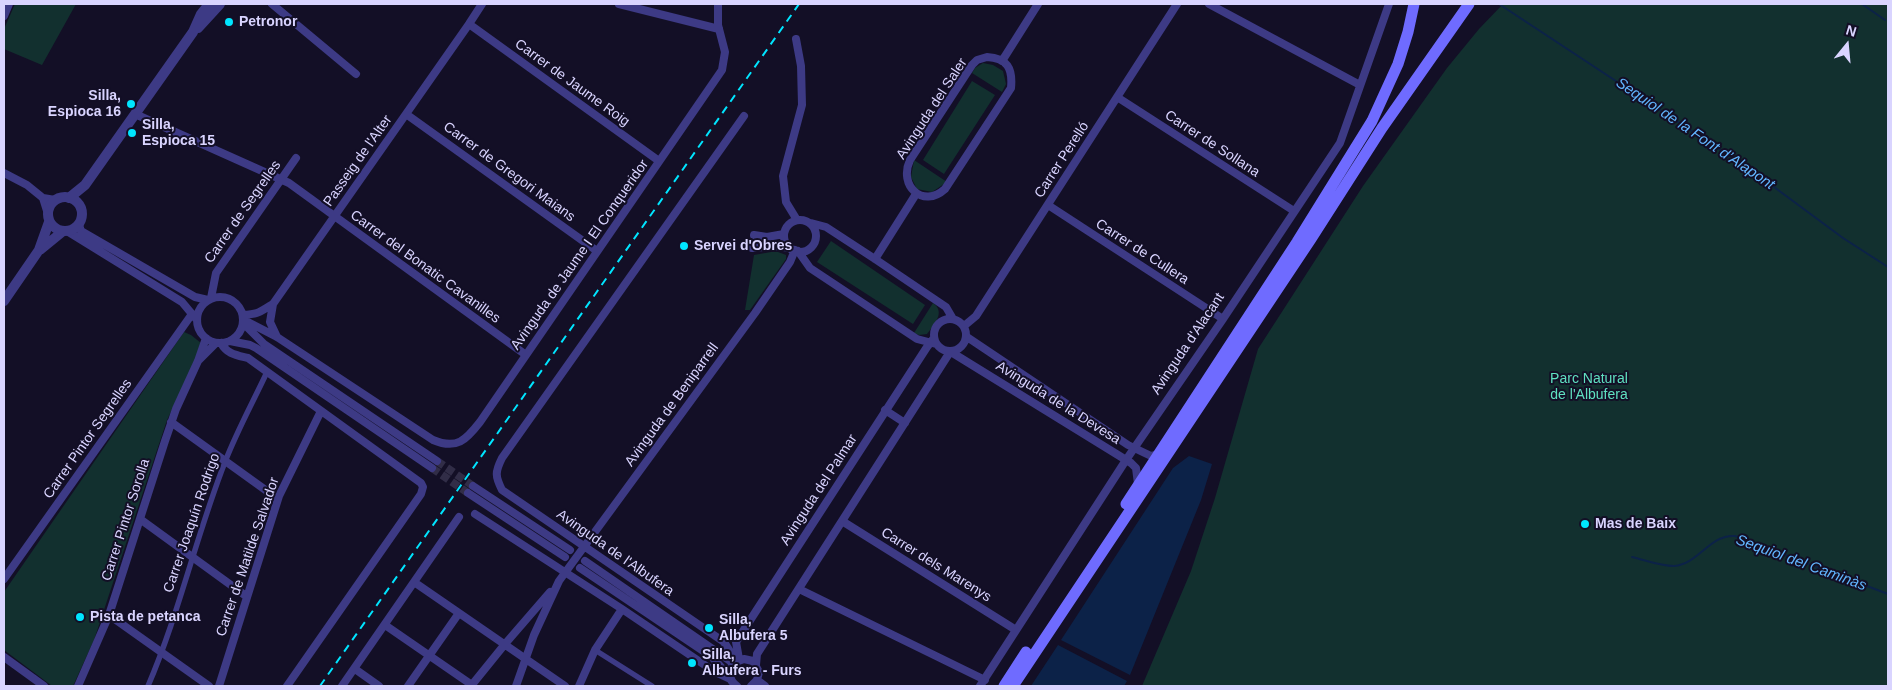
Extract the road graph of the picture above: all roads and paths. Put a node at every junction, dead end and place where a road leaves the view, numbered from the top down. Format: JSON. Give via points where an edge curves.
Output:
{"nodes":[{"id":1,"x":9,"y":4,"type":"edge"},
{"id":2,"x":209,"y":4,"type":"edge"},
{"id":3,"x":220,"y":4,"type":"edge"},
{"id":4,"x":272,"y":4,"type":"edge"},
{"id":5,"x":482,"y":4,"type":"edge"},
{"id":6,"x":619,"y":4,"type":"edge"},
{"id":7,"x":718,"y":4,"type":"edge"},
{"id":8,"x":1038,"y":4,"type":"edge"},
{"id":9,"x":1177,"y":4,"type":"edge"},
{"id":10,"x":1209,"y":4,"type":"edge"},
{"id":11,"x":1388,"y":4,"type":"edge"},
{"id":12,"x":1414,"y":4,"type":"edge"},
{"id":13,"x":1469,"y":4,"type":"edge"},
{"id":14,"x":4,"y":16,"type":"edge"},
{"id":15,"x":469,"y":24,"type":"junction"},
{"id":16,"x":719,"y":29,"type":"junction"},
{"id":17,"x":194,"y":32,"type":"junction"},
{"id":18,"x":796,"y":39,"type":"dead end"},
{"id":19,"x":1002,"y":61,"type":"junction"},
{"id":20,"x":356,"y":74,"type":"dead end"},
{"id":21,"x":1360,"y":85,"type":"junction"},
{"id":22,"x":1117,"y":97,"type":"junction"},
{"id":23,"x":136,"y":114,"type":"junction"},
{"id":24,"x":406,"y":114,"type":"junction"},
{"id":25,"x":744,"y":116,"type":"dead end"},
{"id":26,"x":1377,"y":124,"type":"junction"},
{"id":27,"x":296,"y":158,"type":"dead end"},
{"id":28,"x":659,"y":161,"type":"junction"},
{"id":29,"x":4,"y":173,"type":"edge"},
{"id":30,"x":280,"y":179,"type":"junction"},
{"id":31,"x":85,"y":185,"type":"junction"},
{"id":32,"x":916,"y":194,"type":"junction"},
{"id":33,"x":43,"y":198,"type":"junction"},
{"id":34,"x":69,"y":198,"type":"junction"},
{"id":35,"x":55,"y":200,"type":"junction"},
{"id":36,"x":1048,"y":205,"type":"junction"},
{"id":37,"x":82,"y":209,"type":"junction"},
{"id":38,"x":1294,"y":212,"type":"junction"},
{"id":39,"x":48,"y":218,"type":"junction"},
{"id":40,"x":334,"y":218,"type":"junction"},
{"id":41,"x":797,"y":220,"type":"junction"},
{"id":42,"x":811,"y":223,"type":"junction"},
{"id":43,"x":78,"y":226,"type":"junction"},
{"id":44,"x":65,"y":232,"type":"junction"},
{"id":45,"x":784,"y":234,"type":"junction"},
{"id":46,"x":754,"y":235,"type":"dead end"},
{"id":47,"x":752,"y":248,"type":"dead end"},
{"id":48,"x":39,"y":250,"type":"junction"},
{"id":49,"x":598,"y":250,"type":"junction"},
{"id":50,"x":794,"y":250,"type":"junction"},
{"id":51,"x":875,"y":259,"type":"junction"},
{"id":52,"x":214,"y":282,"type":"junction"},
{"id":53,"x":227,"y":298,"type":"junction"},
{"id":54,"x":209,"y":299,"type":"junction"},
{"id":55,"x":4,"y":301,"type":"edge"},
{"id":56,"x":272,"y":304,"type":"junction"},
{"id":57,"x":194,"y":317,"type":"junction"},
{"id":58,"x":243,"y":319,"type":"junction"},
{"id":59,"x":953,"y":319,"type":"junction"},
{"id":60,"x":1223,"y":319,"type":"junction"},
{"id":61,"x":964,"y":326,"type":"junction"},
{"id":62,"x":277,"y":336,"type":"junction"},
{"id":63,"x":967,"y":337,"type":"junction"},
{"id":64,"x":206,"y":338,"type":"junction"},
{"id":65,"x":230,"y":341,"type":"junction"},
{"id":66,"x":933,"y":342,"type":"junction"},
{"id":67,"x":218,"y":343,"type":"junction"},
{"id":68,"x":950,"y":352,"type":"junction"},
{"id":69,"x":526,"y":355,"type":"junction"},
{"id":70,"x":198,"y":361,"type":"junction"},
{"id":71,"x":266,"y":372,"type":"junction"},
{"id":72,"x":885,"y":410,"type":"junction"},
{"id":73,"x":321,"y":411,"type":"junction"},
{"id":74,"x":171,"y":422,"type":"junction"},
{"id":75,"x":905,"y":423,"type":"junction"},
{"id":76,"x":1135,"y":449,"type":"junction"},
{"id":77,"x":1158,"y":454,"type":"junction"},
{"id":78,"x":1126,"y":460,"type":"junction"},
{"id":79,"x":225,"y":461,"type":"junction"},
{"id":80,"x":1138,"y":485,"type":"junction"},
{"id":81,"x":473,"y":486,"type":"tunnel mouth"},
{"id":82,"x":468,"y":493,"type":"tunnel mouth"},
{"id":83,"x":278,"y":499,"type":"junction"},
{"id":84,"x":475,"y":514,"type":"dead end"},
{"id":85,"x":459,"y":518,"type":"dead end"},
{"id":86,"x":140,"y":519,"type":"junction"},
{"id":87,"x":842,"y":520,"type":"junction"},
{"id":88,"x":584,"y":547,"type":"junction"},
{"id":89,"x":192,"y":557,"type":"junction"},
{"id":90,"x":566,"y":572,"type":"junction"},
{"id":91,"x":4,"y":579,"type":"edge"},
{"id":92,"x":559,"y":581,"type":"junction"},
{"id":93,"x":414,"y":582,"type":"junction"},
{"id":94,"x":799,"y":588,"type":"junction"},
{"id":95,"x":246,"y":596,"type":"junction"},
{"id":96,"x":622,"y":609,"type":"junction"},
{"id":97,"x":459,"y":613,"type":"junction"},
{"id":98,"x":109,"y":615,"type":"junction"},
{"id":99,"x":385,"y":625,"type":"junction"},
{"id":100,"x":1016,"y":630,"type":"junction"},
{"id":101,"x":505,"y":644,"type":"junction"},
{"id":102,"x":595,"y":650,"type":"junction"},
{"id":103,"x":163,"y":653,"type":"junction"},
{"id":104,"x":430,"y":654,"type":"junction"},
{"id":105,"x":4,"y":657,"type":"edge"},
{"id":106,"x":526,"y":658,"type":"junction"},
{"id":107,"x":736,"y":661,"type":"junction"},
{"id":108,"x":756,"y":665,"type":"junction"},
{"id":109,"x":355,"y":669,"type":"junction"},
{"id":110,"x":757,"y":680,"type":"junction"},
{"id":111,"x":733,"y":682,"type":"edge"},
{"id":112,"x":982,"y":683,"type":"edge"},
{"id":113,"x":472,"y":685,"type":"edge"},
{"id":114,"x":44,"y":686,"type":"edge"},
{"id":115,"x":78,"y":686,"type":"edge"},
{"id":116,"x":148,"y":686,"type":"edge"},
{"id":117,"x":210,"y":686,"type":"edge"},
{"id":118,"x":218,"y":686,"type":"edge"},
{"id":119,"x":287,"y":686,"type":"edge"},
{"id":120,"x":342,"y":686,"type":"edge"},
{"id":121,"x":379,"y":686,"type":"edge"},
{"id":122,"x":408,"y":686,"type":"edge"},
{"id":123,"x":516,"y":686,"type":"edge"},
{"id":124,"x":566,"y":686,"type":"edge"},
{"id":125,"x":579,"y":686,"type":"edge"},
{"id":126,"x":652,"y":686,"type":"edge"},
{"id":127,"x":751,"y":686,"type":"edge"},
{"id":128,"x":765,"y":686,"type":"edge"},
{"id":129,"x":1004,"y":686,"type":"edge"},
{"id":130,"x":1013,"y":686,"type":"edge"}],
"edges":[{"from":1,"to":14,"type":"street"},
{"from":2,"to":17,"type":"street"},
{"from":3,"to":17,"type":"street"},
{"from":4,"to":20,"type":"street"},
{"from":5,"to":15,"type":"street","name":"Passeig de l'Alter"},
{"from":6,"to":16,"type":"street"},
{"from":7,"to":16,"type":"street"},
{"from":8,"to":19,"type":"street"},
{"from":9,"to":22,"type":"street","name":"Carrer Perelló"},
{"from":10,"to":21,"type":"street"},
{"from":11,"to":21,"type":"street","name":"Avinguda d'Alacant"},
{"from":12,"to":26,"type":"main road","via":[[1408,32]]},
{"from":13,"to":26,"type":"main road"},
{"from":15,"to":24,"type":"street","name":"Passeig de l'Alter"},
{"from":15,"to":28,"type":"street","name":"Carrer de Jaume Roig"},
{"from":16,"to":28,"type":"street","name":"Avinguda de Jaume I El Conqueridor","via":[[725,52],[722,70]]},
{"from":17,"to":23,"type":"street"},
{"from":18,"to":41,"type":"street","via":[[801,66],[802,105],[783,176],[786,202]]},
{"from":19,"to":32,"type":"street","via":[[1010,70],[1011,88],[951,182],[942,193],[933,196]]},
{"from":19,"to":32,"type":"street","name":"Avinguda del Saler","via":[[986,57],[972,65],[912,157],[906,174]]},
{"from":21,"to":38,"type":"street","name":"Avinguda d'Alacant","via":[[1340,143]]},
{"from":22,"to":36,"type":"street","name":"Carrer Perelló"},
{"from":22,"to":38,"type":"street","name":"Carrer de Sollana"},
{"from":23,"to":30,"type":"street","name":"Carrer del Bonatic Cavanilles"},
{"from":23,"to":31,"type":"street"},
{"from":24,"to":40,"type":"street","name":"Passeig de l'Alter"},
{"from":24,"to":49,"type":"street","name":"Carrer de Gregori Maians"},
{"from":25,"to":88,"type":"street","name":"Avinguda de l'Albufera","via":[[498,468],[496,478],[502,490]]},
{"from":26,"to":77,"type":"main road"},
{"from":26,"to":130,"type":"main road","via":[[1311,239]]},
{"from":27,"to":30,"type":"street","name":"Carrer de Segrelles"},
{"from":28,"to":49,"type":"street","name":"Avinguda de Jaume I El Conqueridor"},
{"from":29,"to":33,"type":"street"},
{"from":30,"to":40,"type":"street","name":"Carrer del Bonatic Cavanilles"},
{"from":30,"to":52,"type":"street","name":"Carrer de Segrelles","via":[[216,273]]},
{"from":31,"to":34,"type":"street"},
{"from":31,"to":37,"type":"street"},
{"from":32,"to":51,"type":"street"},
{"from":33,"to":35,"type":"street"},
{"from":33,"to":39,"type":"street"},
{"from":34,"to":35,"type":"street"},
{"from":34,"to":37,"type":"street"},
{"from":35,"to":39,"type":"street"},
{"from":36,"to":60,"type":"street","name":"Carrer de Cullera"},
{"from":36,"to":61,"type":"street","name":"Carrer Perelló","via":[[976,316]]},
{"from":37,"to":43,"type":"street"},
{"from":38,"to":60,"type":"street","name":"Avinguda d'Alacant"},
{"from":39,"to":44,"type":"street","via":[[54,228]]},
{"from":39,"to":48,"type":"street"},
{"from":40,"to":56,"type":"street","name":"Passeig de l'Alter"},
{"from":40,"to":69,"type":"street","name":"Carrer del Bonatic Cavanilles"},
{"from":41,"to":42,"type":"street"},
{"from":41,"to":45,"type":"street","via":[[788,225]]},
{"from":42,"to":50,"type":"street","via":[[816,234],[815,242],[809,249]]},
{"from":42,"to":51,"type":"street","via":[[826,227]]},
{"from":43,"to":44,"type":"street"},
{"from":43,"to":54,"type":"street","via":[[157,276],[195,297]]},
{"from":44,"to":48,"type":"street"},
{"from":44,"to":57,"type":"street","via":[[182,302]]},
{"from":45,"to":46,"type":"street"},
{"from":45,"to":50,"type":"street"},
{"from":47,"to":50,"type":"street","via":[[776,246]]},
{"from":48,"to":55,"type":"street"},
{"from":49,"to":69,"type":"street","name":"Avinguda de Jaume I El Conqueridor"},
{"from":50,"to":66,"type":"street","via":[[810,268],[917,339]]},
{"from":50,"to":88,"type":"street","name":"Avinguda de Beniparrell","via":[[790,262],[755,313]]},
{"from":51,"to":59,"type":"street","via":[[946,307]]},
{"from":52,"to":53,"type":"street","name":"Carrer de Segrelles"},
{"from":52,"to":54,"type":"street","name":"Carrer de Segrelles"},
{"from":53,"to":54,"type":"street"},
{"from":53,"to":58,"type":"street","via":[[240,308]]},
{"from":54,"to":57,"type":"street"},
{"from":56,"to":58,"type":"street","name":"Passeig de l'Alter","via":[[263,312]]},
{"from":56,"to":62,"type":"street","via":[[270,322]]},
{"from":57,"to":64,"type":"street"},
{"from":57,"to":91,"type":"street","name":"Carrer Pintor Segrelles"},
{"from":58,"to":62,"type":"street"},
{"from":58,"to":65,"type":"street","via":[[241,332]]},
{"from":58,"to":65,"type":"street","via":[[264,344],[435,465],[256,348]]},
{"from":59,"to":61,"type":"street"},
{"from":59,"to":66,"type":"street","via":[[937,324]]},
{"from":60,"to":76,"type":"street","name":"Avinguda d'Alacant"},
{"from":61,"to":63,"type":"street"},
{"from":62,"to":69,"type":"street","name":"Avinguda de Jaume I El Conqueridor","via":[[433,440],[451,445],[466,439]]},
{"from":63,"to":68,"type":"street","via":[[961,348]]},
{"from":63,"to":76,"type":"street","name":"Avinguda de la Devesa"},
{"from":64,"to":67,"type":"street"},
{"from":64,"to":70,"type":"street","name":"Carrer Pintor Sorolla"},
{"from":65,"to":67,"type":"street"},
{"from":66,"to":68,"type":"street"},
{"from":66,"to":72,"type":"street","name":"Avinguda del Palmar"},
{"from":67,"to":70,"type":"street","name":"Carrer Pintor Sorolla"},
{"from":67,"to":71,"type":"street","via":[[233,355],[248,358]]},
{"from":68,"to":75,"type":"street"},
{"from":68,"to":78,"type":"street","name":"Avinguda de la Devesa"},
{"from":70,"to":74,"type":"street","name":"Carrer Pintor Sorolla"},
{"from":71,"to":73,"type":"street"},
{"from":71,"to":79,"type":"street","name":"Carrer Joaquín Rodrigo"},
{"from":72,"to":75,"type":"street"},
{"from":72,"to":107,"type":"street","name":"Avinguda del Palmar","via":[[736,642]]},
{"from":73,"to":83,"type":"street","name":"Carrer de Matilde Salvador"},
{"from":73,"to":119,"type":"street","via":[[421,483],[423,488]]},
{"from":74,"to":79,"type":"street"},
{"from":74,"to":86,"type":"street","name":"Carrer Pintor Sorolla"},
{"from":75,"to":87,"type":"street"},
{"from":76,"to":77,"type":"street","name":"Avinguda de la Devesa","via":[[1150,456]]},
{"from":76,"to":78,"type":"street","name":"Avinguda d'Alacant"},
{"from":77,"to":80,"type":"main road"},
{"from":78,"to":80,"type":"street","name":"Avinguda de la Devesa","via":[[1136,468]]},
{"from":78,"to":100,"type":"street","name":"Avinguda d'Alacant"},
{"from":79,"to":83,"type":"street"},
{"from":79,"to":89,"type":"street","name":"Carrer Joaquín Rodrigo"},
{"from":80,"to":129,"type":"main road"},
{"from":81,"to":82,"type":"street","name":"Avinguda de l'Albufera","via":[[567,554]]},
{"from":83,"to":95,"type":"street","name":"Carrer de Matilde Salvador"},
{"from":84,"to":90,"type":"street"},
{"from":85,"to":93,"type":"street"},
{"from":86,"to":89,"type":"street"},
{"from":86,"to":98,"type":"street","name":"Carrer Pintor Sorolla"},
{"from":87,"to":94,"type":"street"},
{"from":87,"to":100,"type":"street","name":"Carrer dels Marenys"},
{"from":88,"to":90,"type":"street","name":"Avinguda de Beniparrell"},
{"from":88,"to":107,"type":"street","name":"Avinguda de l'Albufera","via":[[724,642]]},
{"from":89,"to":95,"type":"street"},
{"from":89,"to":103,"type":"street","name":"Carrer Joaquín Rodrigo"},
{"from":90,"to":92,"type":"street","name":"Avinguda de Beniparrell"},
{"from":90,"to":96,"type":"street"},
{"from":92,"to":101,"type":"street"},
{"from":92,"to":106,"type":"street"},
{"from":93,"to":97,"type":"street"},
{"from":93,"to":99,"type":"street"},
{"from":94,"to":108,"type":"street","via":[[757,654]]},
{"from":94,"to":112,"type":"street"},
{"from":95,"to":118,"type":"street","name":"Carrer de Matilde Salvador"},
{"from":96,"to":102,"type":"street"},
{"from":96,"to":111,"type":"street"},
{"from":97,"to":101,"type":"street"},
{"from":97,"to":104,"type":"street"},
{"from":98,"to":103,"type":"street"},
{"from":98,"to":115,"type":"street","name":"Carrer Pintor Sorolla"},
{"from":99,"to":104,"type":"street"},
{"from":99,"to":109,"type":"street"},
{"from":100,"to":112,"type":"street","name":"Avinguda d'Alacant"},
{"from":101,"to":106,"type":"street"},
{"from":101,"to":113,"type":"street"},
{"from":102,"to":125,"type":"street"},
{"from":102,"to":126,"type":"street"},
{"from":103,"to":116,"type":"street","name":"Carrer Joaquín Rodrigo"},
{"from":103,"to":117,"type":"street"},
{"from":104,"to":113,"type":"street"},
{"from":104,"to":122,"type":"street"},
{"from":105,"to":114,"type":"street"},
{"from":106,"to":123,"type":"street"},
{"from":106,"to":124,"type":"street"},
{"from":107,"to":108,"type":"street","via":[[749,659]]},
{"from":107,"to":111,"type":"street","name":"Avinguda del Palmar","via":[[729,671]]},
{"from":107,"to":111,"type":"street","name":"Avinguda de l'Albufera","via":[[582,564],[716,660]]},
{"from":108,"to":110,"type":"street","via":[[759,672]]},
{"from":109,"to":120,"type":"street"},
{"from":109,"to":121,"type":"street"},
{"from":110,"to":127,"type":"street"},
{"from":110,"to":128,"type":"street"}]}
